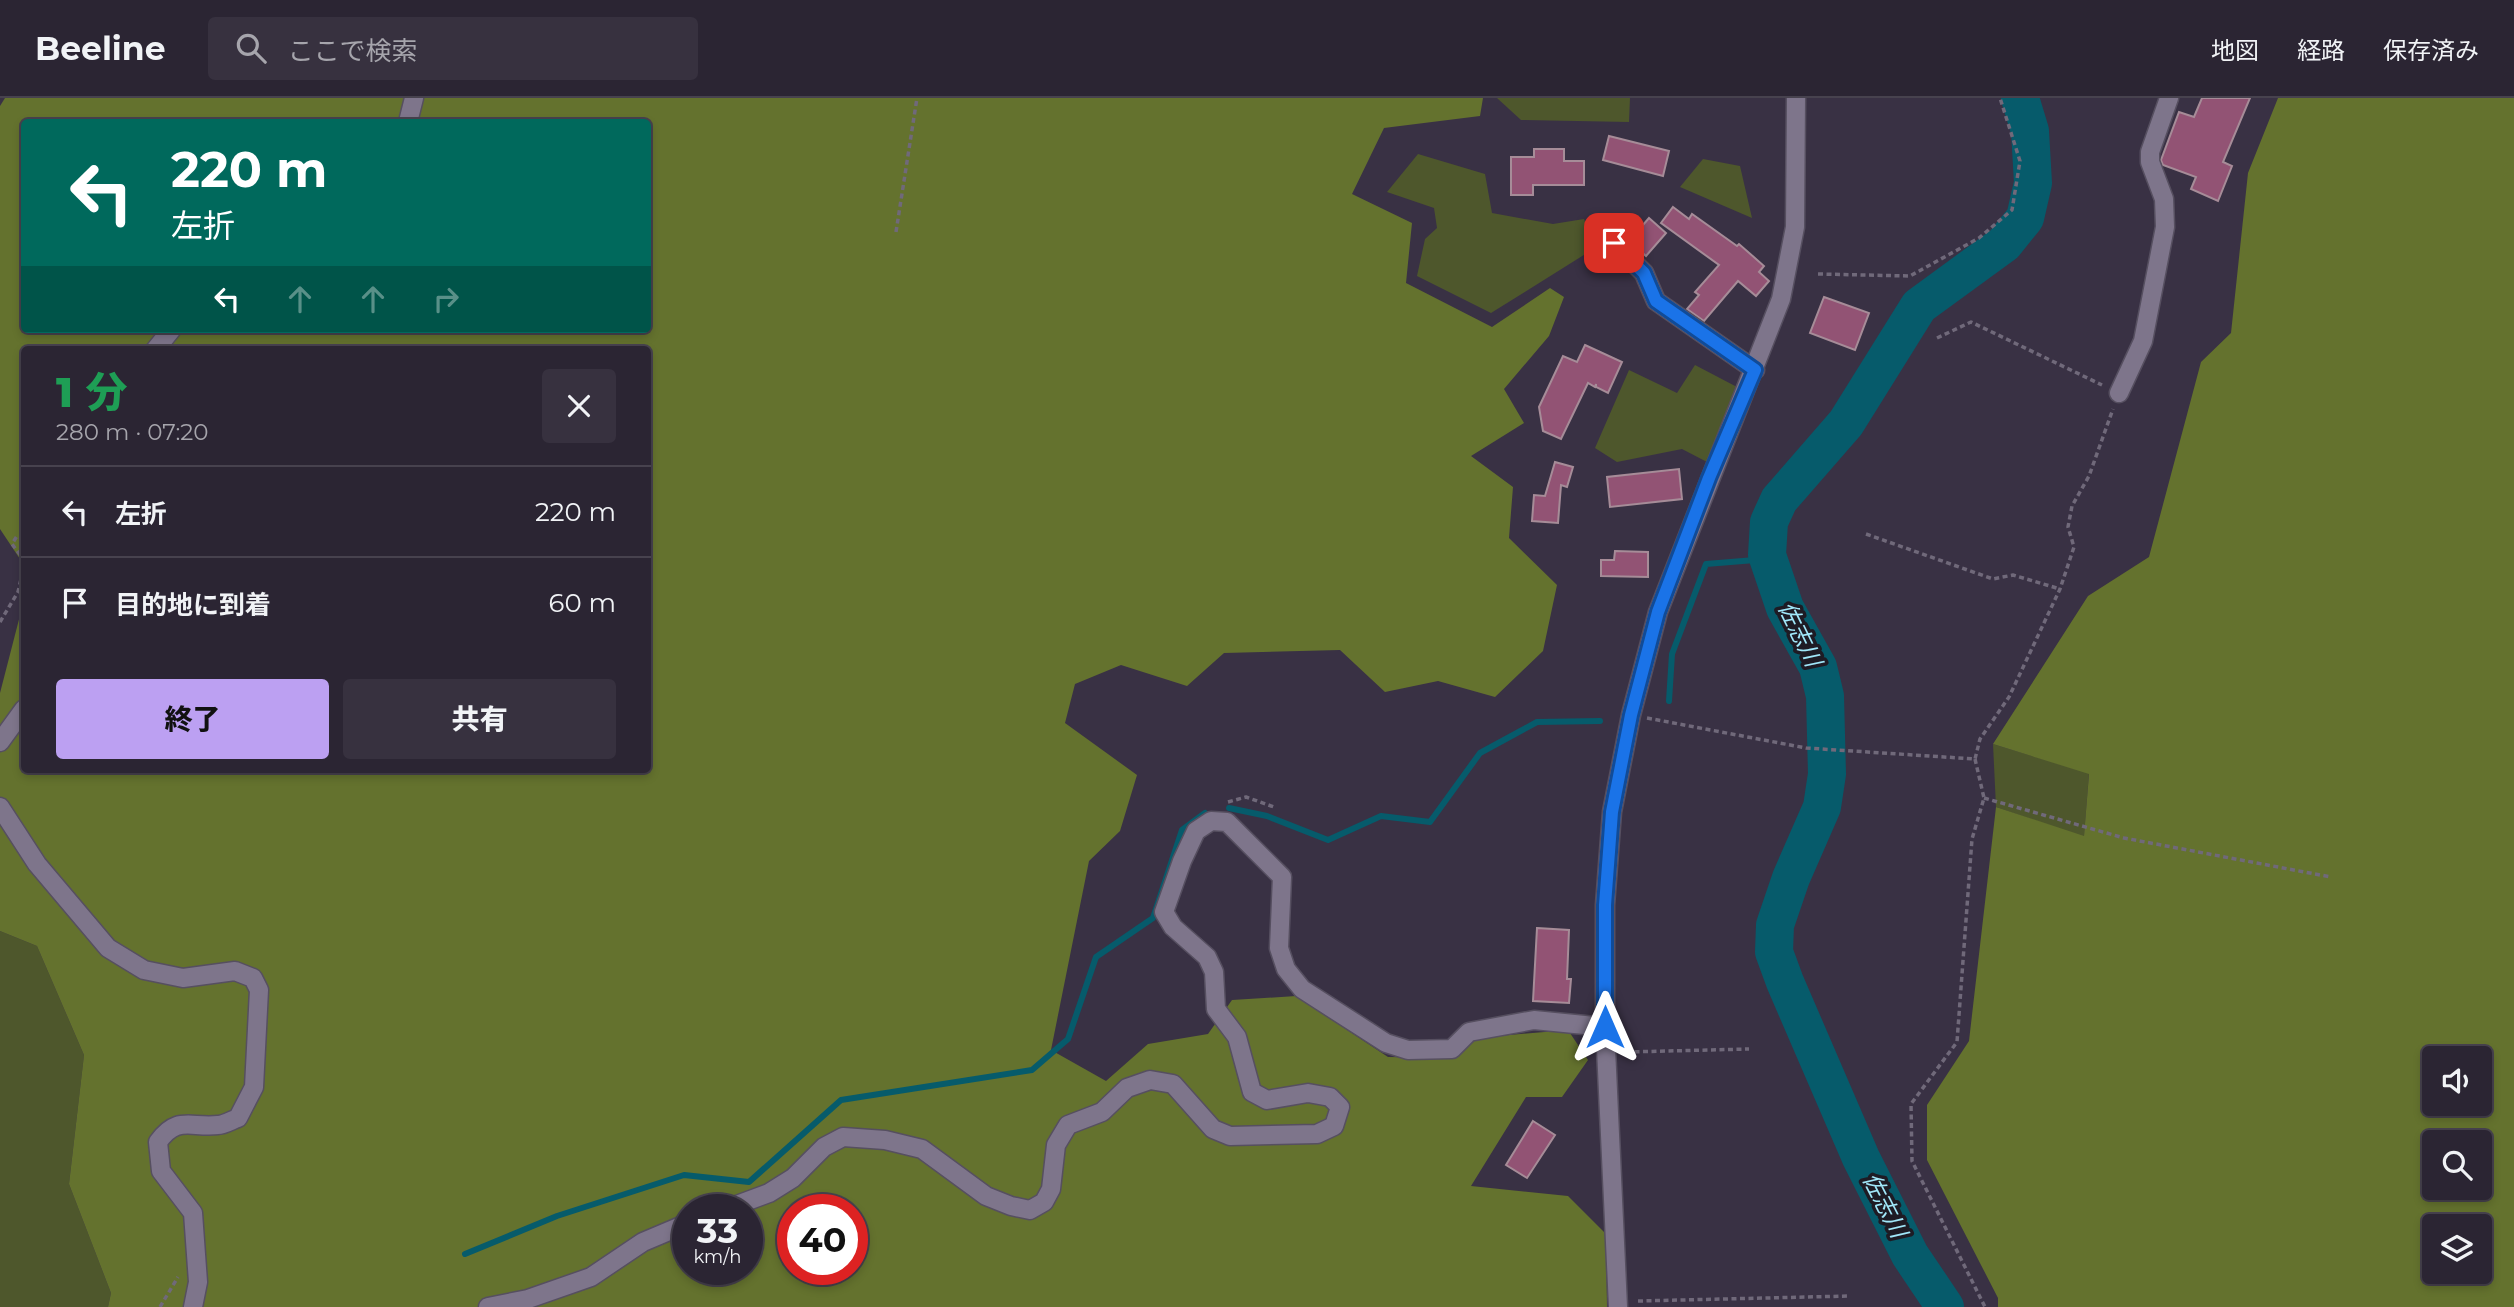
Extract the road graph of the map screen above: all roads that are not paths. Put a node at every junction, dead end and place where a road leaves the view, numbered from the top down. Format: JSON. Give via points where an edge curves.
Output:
{"nodes":[{"id":1,"x":414,"y":98,"type":"edge"},
{"id":2,"x":1796,"y":98,"type":"edge"},
{"id":3,"x":2169,"y":98,"type":"edge"},
{"id":4,"x":409,"y":119,"type":"edge"},
{"id":5,"x":1614,"y":243,"type":"dead end"},
{"id":6,"x":1755,"y":370,"type":"junction"},
{"id":7,"x":2119,"y":393,"type":"road end"},
{"id":8,"x":21,"y":713,"type":"edge"},
{"id":9,"x":0,"y":742,"type":"edge"},
{"id":10,"x":0,"y":807,"type":"edge"},
{"id":11,"x":1605,"y":1027,"type":"junction"},
{"id":12,"x":763,"y":1195,"type":"edge"},
{"id":13,"x":672,"y":1230,"type":"edge"},
{"id":14,"x":1618,"y":1304,"type":"edge"},
{"id":15,"x":193,"y":1307,"type":"edge"},
{"id":16,"x":488,"y":1307,"type":"edge"}],
"edges":[{"from":1,"to":4,"type":"street"},
{"from":2,"to":6,"type":"street","via":[[1796,227],[1781,299]]},
{"from":3,"to":7,"type":"street","via":[[2150,152],[2164,199],[2165,227],[2143,341]]},
{"from":5,"to":6,"type":"street","via":[[1644,273],[1656,301]]},
{"from":6,"to":11,"type":"street","via":[[1658,612],[1631,715],[1612,812],[1605,905]]},
{"from":8,"to":9,"type":"street"},
{"from":10,"to":15,"type":"street","via":[[37,864],[108,948],[145,970],[183,978],[235,971],[253,978],[259,990],[254,1087],[239,1118],[219,1125],[181,1124],[167,1130],[158,1142],[161,1171],[193,1213],[198,1282]]},
{"from":11,"to":12,"type":"street","via":[[1534,1020],[1469,1032],[1452,1049],[1408,1050],[1386,1043],[1301,989],[1286,969],[1279,948],[1282,877],[1227,822],[1211,821],[1196,831],[1164,912],[1211,964],[1216,1009],[1237,1037],[1252,1092],[1267,1100],[1308,1093],[1330,1097],[1340,1107],[1334,1126],[1317,1134],[1230,1136],[1213,1129],[1173,1084],[1150,1080],[1126,1088],[1102,1112],[1068,1125],[1056,1145],[1051,1189],[1044,1202],[1030,1210],[986,1196],[922,1149],[843,1137],[824,1147],[793,1178]]},
{"from":11,"to":14,"type":"street"},
{"from":13,"to":16,"type":"street","via":[[643,1242],[591,1277],[528,1299]]}]}
